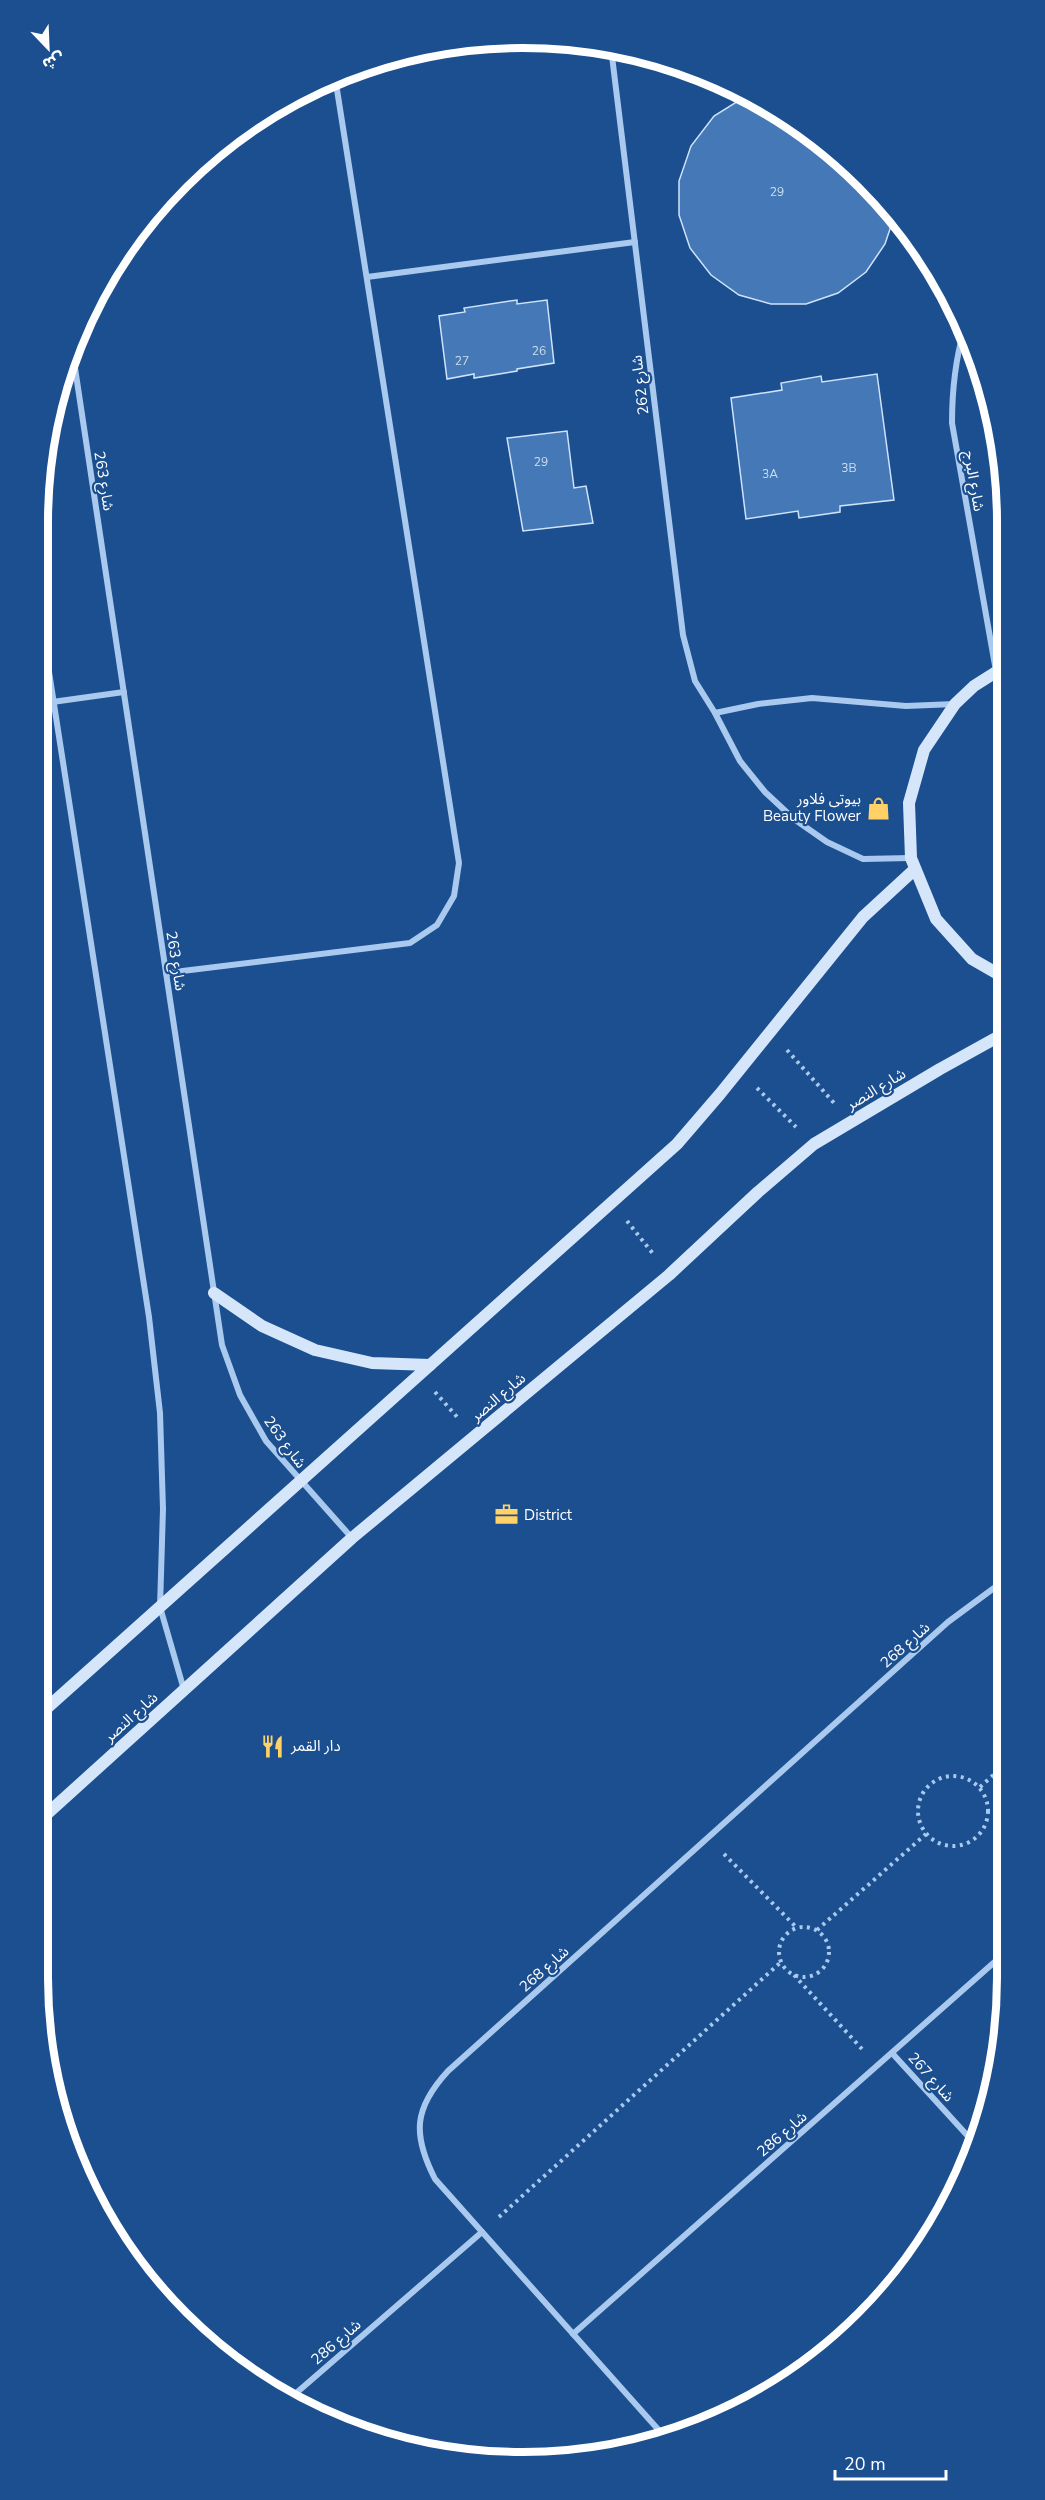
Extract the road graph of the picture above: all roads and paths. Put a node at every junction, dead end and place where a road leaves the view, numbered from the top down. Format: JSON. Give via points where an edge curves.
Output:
{"nodes":[{"id":1,"x":612,"y":57,"type":"edge"},
{"id":2,"x":336,"y":86,"type":"edge"},
{"id":3,"x":635,"y":242,"type":"junction"},
{"id":4,"x":367,"y":277,"type":"junction"},
{"id":5,"x":961,"y":341,"type":"edge"},
{"id":6,"x":75,"y":366,"type":"edge"},
{"id":7,"x":997,"y":654,"type":"edge"},
{"id":8,"x":48,"y":668,"type":"edge"},
{"id":9,"x":997,"y":671,"type":"edge"},
{"id":10,"x":124,"y":692,"type":"junction"},
{"id":11,"x":53,"y":702,"type":"junction"},
{"id":12,"x":48,"y":703,"type":"edge"},
{"id":13,"x":955,"y":704,"type":"junction"},
{"id":14,"x":715,"y":713,"type":"junction"},
{"id":15,"x":912,"y":864,"type":"junction"},
{"id":16,"x":166,"y":973,"type":"junction"},
{"id":17,"x":997,"y":973,"type":"edge"},
{"id":18,"x":771,"y":1031,"type":"junction"},
{"id":19,"x":997,"y":1038,"type":"edge"},
{"id":20,"x":739,"y":1071,"type":"junction"},
{"id":21,"x":850,"y":1122,"type":"junction"},
{"id":22,"x":814,"y":1144,"type":"junction"},
{"id":23,"x":612,"y":1202,"type":"junction"},
{"id":24,"x":669,"y":1275,"type":"junction"},
{"id":25,"x":214,"y":1293,"type":"junction"},
{"id":26,"x":430,"y":1365,"type":"junction"},
{"id":27,"x":420,"y":1374,"type":"junction"},
{"id":28,"x":474,"y":1437,"type":"junction"},
{"id":29,"x":300,"y":1482,"type":"junction"},
{"id":30,"x":352,"y":1538,"type":"junction"},
{"id":31,"x":997,"y":1588,"type":"edge"},
{"id":32,"x":160,"y":1607,"type":"junction"},
{"id":33,"x":184,"y":1690,"type":"junction"},
{"id":34,"x":48,"y":1707,"type":"edge"},
{"id":35,"x":997,"y":1772,"type":"edge"},
{"id":36,"x":980,"y":1787,"type":"junction"},
{"id":37,"x":48,"y":1813,"type":"edge"},
{"id":38,"x":926,"y":1834,"type":"junction"},
{"id":39,"x":708,"y":1838,"type":"junction"},
{"id":40,"x":797,"y":1928,"type":"junction"},
{"id":41,"x":817,"y":1930,"type":"junction"},
{"id":42,"x":997,"y":1960,"type":"edge"},
{"id":43,"x":781,"y":1962,"type":"junction"},
{"id":44,"x":794,"y":1975,"type":"junction"},
{"id":45,"x":892,"y":2053,"type":"junction"},
{"id":46,"x":878,"y":2066,"type":"junction"},
{"id":47,"x":969,"y":2138,"type":"edge"},
{"id":48,"x":482,"y":2232,"type":"junction"},
{"id":49,"x":573,"y":2334,"type":"junction"},
{"id":50,"x":296,"y":2394,"type":"edge"},
{"id":51,"x":660,"y":2432,"type":"edge"}],
"edges":[{"from":1,"to":3,"type":"street","name":"شارع 262"},
{"from":2,"to":4,"type":"street"},
{"from":3,"to":4,"type":"street"},
{"from":3,"to":14,"type":"street","name":"شارع 262","via":[[683,635],[695,681]]},
{"from":4,"to":16,"type":"street","via":[[459,863],[454,896],[437,925],[410,943]]},
{"from":5,"to":7,"type":"street","name":"شارع البرج","via":[[953,385],[952,423]]},
{"from":6,"to":10,"type":"street","name":"شارع 263"},
{"from":8,"to":11,"type":"street"},
{"from":9,"to":13,"type":"street"},
{"from":10,"to":11,"type":"street"},
{"from":10,"to":16,"type":"street","name":"شارع 263"},
{"from":11,"to":12,"type":"street"},
{"from":11,"to":32,"type":"street","via":[[149,1317],[159,1402],[163,1509]]},
{"from":13,"to":14,"type":"street","via":[[906,706],[812,698]]},
{"from":13,"to":15,"type":"street","via":[[924,750],[909,803]]},
{"from":14,"to":15,"type":"street","name":"شارع 262","via":[[740,760],[765,792],[794,819],[827,842],[863,859]]},
{"from":15,"to":17,"type":"street","via":[[936,919],[972,959]]},
{"from":15,"to":18,"type":"street","via":[[863,917]]},
{"from":16,"to":25,"type":"street","name":"شارع 263"},
{"from":18,"to":20,"type":"street"},
{"from":18,"to":21,"type":"path"},
{"from":19,"to":21,"type":"street","name":"شارع النصر"},
{"from":20,"to":22,"type":"path"},
{"from":20,"to":23,"type":"street","via":[[677,1144]]},
{"from":21,"to":22,"type":"street","name":"شارع النصر"},
{"from":22,"to":24,"type":"street","name":"شارع النصر"},
{"from":23,"to":24,"type":"path"},
{"from":23,"to":26,"type":"street"},
{"from":24,"to":28,"type":"street","name":"شارع النصر"},
{"from":25,"to":26,"type":"street","via":[[262,1326],[315,1350],[372,1363]]},
{"from":25,"to":29,"type":"street","name":"شارع 263","via":[[222,1345],[240,1395],[266,1441]]},
{"from":26,"to":27,"type":"street"},
{"from":27,"to":28,"type":"path"},
{"from":27,"to":29,"type":"street"},
{"from":28,"to":30,"type":"street","name":"شارع النصر"},
{"from":29,"to":30,"type":"street","name":"شارع 263"},
{"from":29,"to":32,"type":"street"},
{"from":30,"to":33,"type":"street","name":"شارع النصر"},
{"from":31,"to":39,"type":"street","name":"شارع 268","via":[[948,1622]]},
{"from":32,"to":33,"type":"street"},
{"from":32,"to":34,"type":"street"},
{"from":33,"to":37,"type":"street","name":"شارع النصر"},
{"from":35,"to":36,"type":"path"},
{"from":36,"to":38,"type":"path","via":[[955,1775],[929,1784],[917,1809]]},
{"from":36,"to":38,"type":"path","via":[[988,1813],[985,1827],[976,1838],[951,1847]]},
{"from":38,"to":41,"type":"path"},
{"from":39,"to":40,"type":"path"},
{"from":39,"to":48,"type":"street","name":"شارع 268","via":[[432,2089],[422,2111],[419,2134],[424,2158],[435,2178]]},
{"from":40,"to":41,"type":"path"},
{"from":40,"to":43,"type":"path","via":[[782,1941]]},
{"from":41,"to":44,"type":"path","via":[[828,1945],[826,1963],[812,1976]]},
{"from":42,"to":45,"type":"street","name":"شارع 286"},
{"from":43,"to":44,"type":"path"},
{"from":43,"to":48,"type":"path"},
{"from":44,"to":46,"type":"path"},
{"from":45,"to":46,"type":"street","name":"شارع 286"},
{"from":45,"to":47,"type":"street","name":"شارع 267"},
{"from":46,"to":49,"type":"street","name":"شارع 286"},
{"from":48,"to":49,"type":"street","name":"شارع 268"},
{"from":48,"to":50,"type":"street","name":"شارع 286"},
{"from":49,"to":51,"type":"street","name":"شارع 268"}]}
